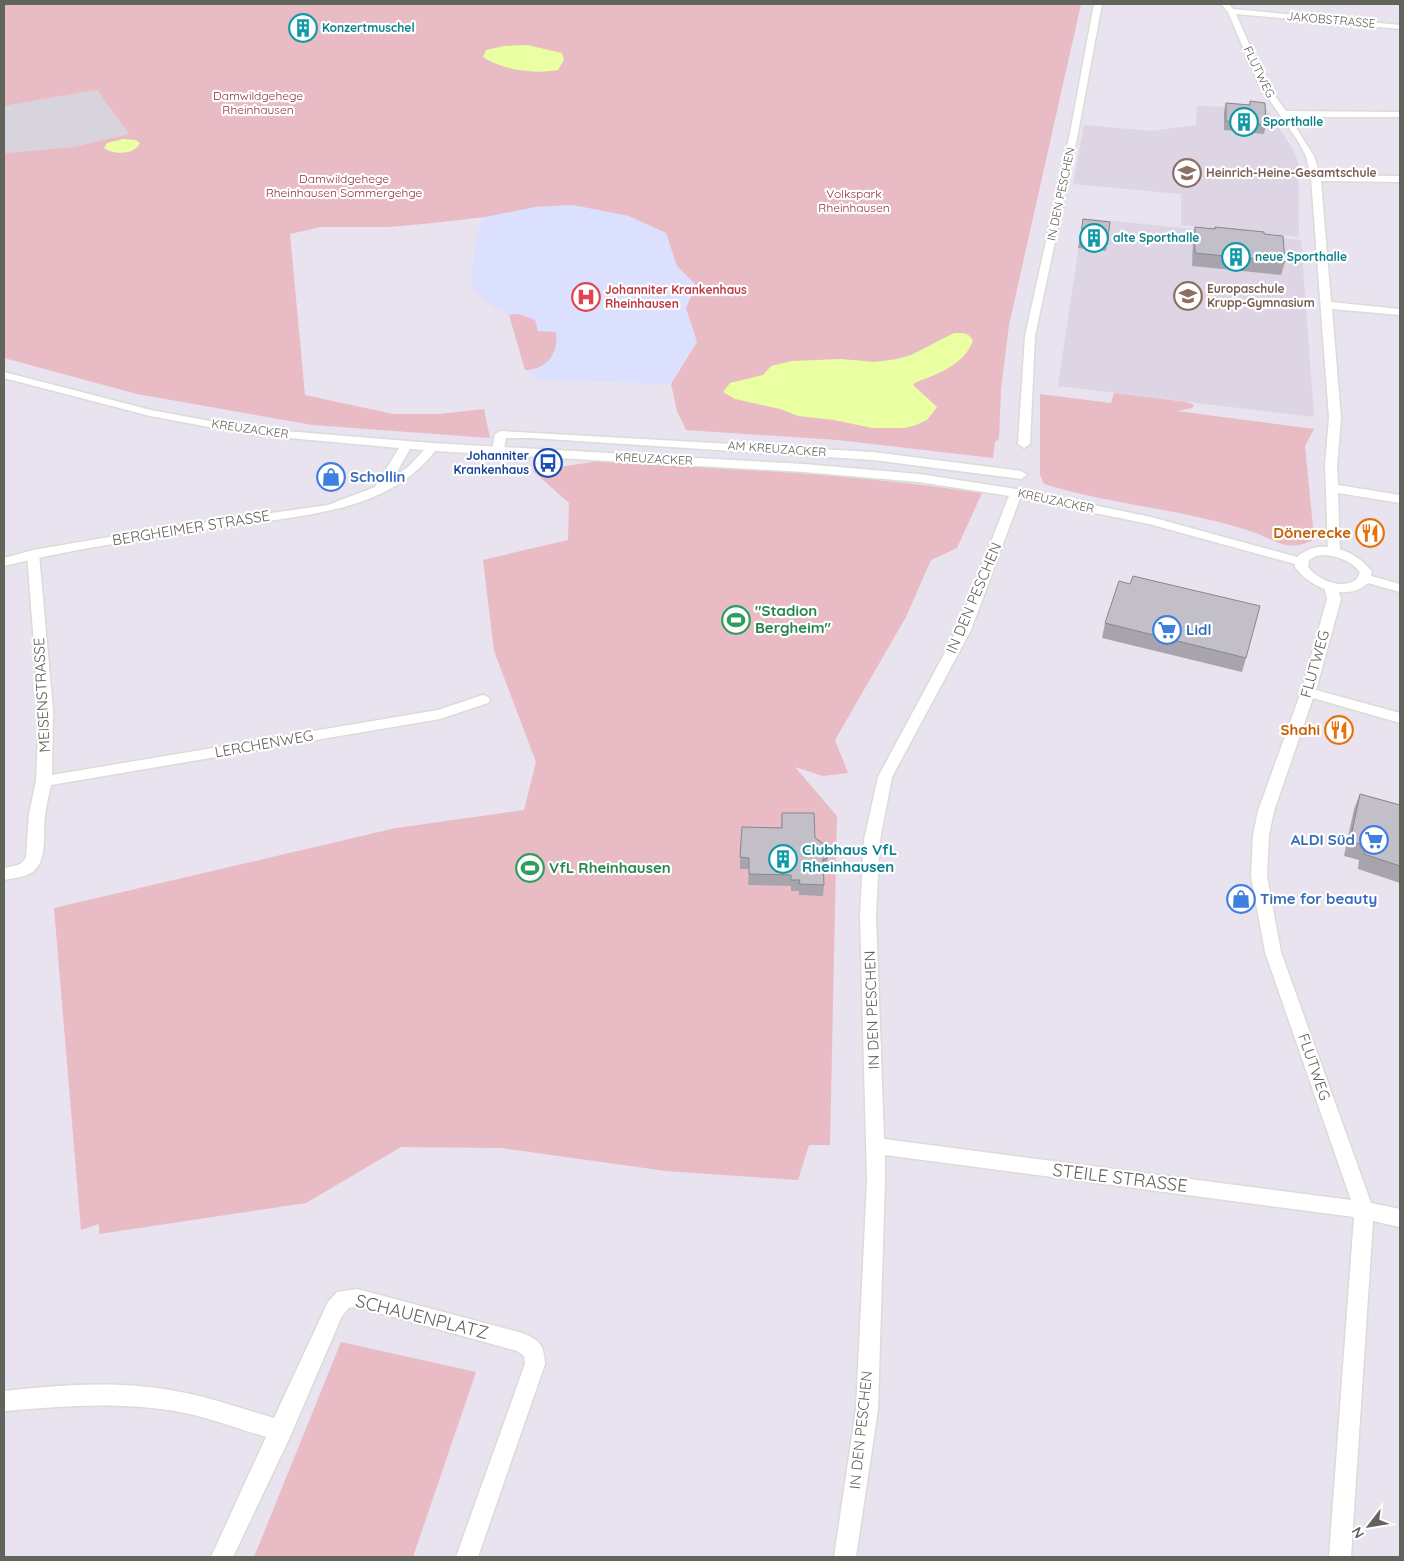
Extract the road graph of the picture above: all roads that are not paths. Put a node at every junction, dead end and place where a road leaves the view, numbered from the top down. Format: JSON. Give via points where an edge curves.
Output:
{"nodes":[{"id":1,"x":1098,"y":4,"type":"edge"},
{"id":2,"x":1225,"y":4,"type":"edge"},
{"id":3,"x":1231,"y":11,"type":"junction"},
{"id":4,"x":1400,"y":27,"type":"edge"},
{"id":5,"x":1283,"y":114,"type":"junction"},
{"id":6,"x":1400,"y":114,"type":"edge"},
{"id":7,"x":1316,"y":178,"type":"junction"},
{"id":8,"x":1400,"y":179,"type":"edge"},
{"id":9,"x":1326,"y":305,"type":"junction"},
{"id":10,"x":1400,"y":312,"type":"edge"},
{"id":11,"x":4,"y":375,"type":"edge"},
{"id":12,"x":532,"y":435,"type":"junction"},
{"id":13,"x":1024,"y":444,"type":"dead end"},
{"id":14,"x":406,"y":445,"type":"junction"},
{"id":15,"x":432,"y":447,"type":"junction"},
{"id":16,"x":498,"y":450,"type":"junction"},
{"id":17,"x":527,"y":452,"type":"junction"},
{"id":18,"x":1021,"y":475,"type":"dead end"},
{"id":19,"x":1332,"y":488,"type":"junction"},
{"id":20,"x":376,"y":491,"type":"junction"},
{"id":21,"x":1016,"y":493,"type":"junction"},
{"id":22,"x":1400,"y":499,"type":"edge"},
{"id":23,"x":1334,"y":552,"type":"junction"},
{"id":24,"x":33,"y":554,"type":"junction"},
{"id":25,"x":4,"y":562,"type":"edge"},
{"id":26,"x":1301,"y":562,"type":"junction"},
{"id":27,"x":1365,"y":578,"type":"junction"},
{"id":28,"x":1331,"y":587,"type":"junction"},
{"id":29,"x":1400,"y":588,"type":"edge"},
{"id":30,"x":1308,"y":692,"type":"junction"},
{"id":31,"x":483,"y":700,"type":"dead end"},
{"id":32,"x":1400,"y":718,"type":"edge"},
{"id":33,"x":44,"y":781,"type":"junction"},
{"id":34,"x":4,"y":874,"type":"edge"},
{"id":35,"x":876,"y":1146,"type":"junction"},
{"id":36,"x":1364,"y":1210,"type":"junction"},
{"id":37,"x":1400,"y":1218,"type":"edge"},
{"id":38,"x":4,"y":1401,"type":"edge"},
{"id":39,"x":281,"y":1431,"type":"junction"},
{"id":40,"x":222,"y":1557,"type":"edge"},
{"id":41,"x":468,"y":1557,"type":"edge"},
{"id":42,"x":846,"y":1557,"type":"edge"},
{"id":43,"x":1340,"y":1557,"type":"edge"}],
"edges":[{"from":1,"to":13,"type":"street","name":"IN DEN PESCHEN","via":[[1030,336]]},
{"from":2,"to":3,"type":"street","name":"FLUTWEG"},
{"from":3,"to":4,"type":"street","name":"JAKOBSTRASSE"},
{"from":3,"to":5,"type":"street","name":"FLUTWEG","via":[[1263,85]]},
{"from":5,"to":6,"type":"street"},
{"from":5,"to":7,"type":"street","name":"FLUTWEG","via":[[1306,148]]},
{"from":7,"to":8,"type":"street"},
{"from":7,"to":9,"type":"street","name":"FLUTWEG"},
{"from":9,"to":10,"type":"street"},
{"from":9,"to":19,"type":"street","name":"FLUTWEG","via":[[1335,418]]},
{"from":11,"to":14,"type":"street","name":"KREUZACKER","via":[[150,413],[247,431]]},
{"from":12,"to":16,"type":"street","name":"AM KREUZACKER","via":[[502,434]]},
{"from":12,"to":17,"type":"street"},
{"from":12,"to":18,"type":"street","name":"AM KREUZACKER","via":[[807,450]]},
{"from":14,"to":15,"type":"street","name":"KREUZACKER"},
{"from":14,"to":20,"type":"street"},
{"from":15,"to":16,"type":"street","name":"KREUZACKER"},
{"from":15,"to":20,"type":"street","name":"BERGHEIMER STRASSE","via":[[424,460]]},
{"from":16,"to":17,"type":"street","name":"KREUZACKER"},
{"from":17,"to":21,"type":"street","name":"KREUZACKER","via":[[854,472]]},
{"from":19,"to":22,"type":"street"},
{"from":19,"to":23,"type":"street","name":"FLUTWEG"},
{"from":20,"to":24,"type":"street","name":"BERGHEIMER STRASSE","via":[[330,508]]},
{"from":21,"to":26,"type":"street","name":"KREUZACKER","via":[[1151,521]]},
{"from":21,"to":35,"type":"street","name":"IN DEN PESCHEN","via":[[964,630],[885,777],[872,840],[868,915]]},
{"from":23,"to":26,"type":"street","via":[[1313,552]]},
{"from":23,"to":27,"type":"street","via":[[1355,560],[1366,572]]},
{"from":24,"to":25,"type":"street","name":"BERGHEIMER STRASSE"},
{"from":24,"to":33,"type":"street","name":"MEISENSTRASSE","via":[[46,710]]},
{"from":26,"to":28,"type":"street","via":[[1308,577]]},
{"from":27,"to":28,"type":"street","via":[[1357,586]]},
{"from":27,"to":29,"type":"street"},
{"from":28,"to":30,"type":"street","name":"FLUTWEG","via":[[1334,599]]},
{"from":30,"to":32,"type":"street"},
{"from":30,"to":36,"type":"street","name":"FLUTWEG","via":[[1266,810],[1259,876],[1273,952]]},
{"from":31,"to":33,"type":"street","name":"LERCHENWEG","via":[[440,714]]},
{"from":33,"to":34,"type":"street","name":"MEISENSTRASSE","via":[[37,814],[34,857],[30,866]]},
{"from":35,"to":36,"type":"street","name":"STEILE STRASSE"},
{"from":35,"to":42,"type":"street","name":"IN DEN PESCHEN","via":[[867,1409]]},
{"from":36,"to":37,"type":"street","name":"STEILE STRASSE"},
{"from":36,"to":43,"type":"street","name":"FLUTWEG"},
{"from":38,"to":39,"type":"street","via":[[77,1395],[132,1396],[186,1403]]},
{"from":39,"to":40,"type":"street","name":"SCHAUENPLATZ"},
{"from":39,"to":41,"type":"street","name":"SCHAUENPLATZ","via":[[334,1309],[344,1299],[357,1298],[522,1343],[534,1351],[535,1364]]}]}
